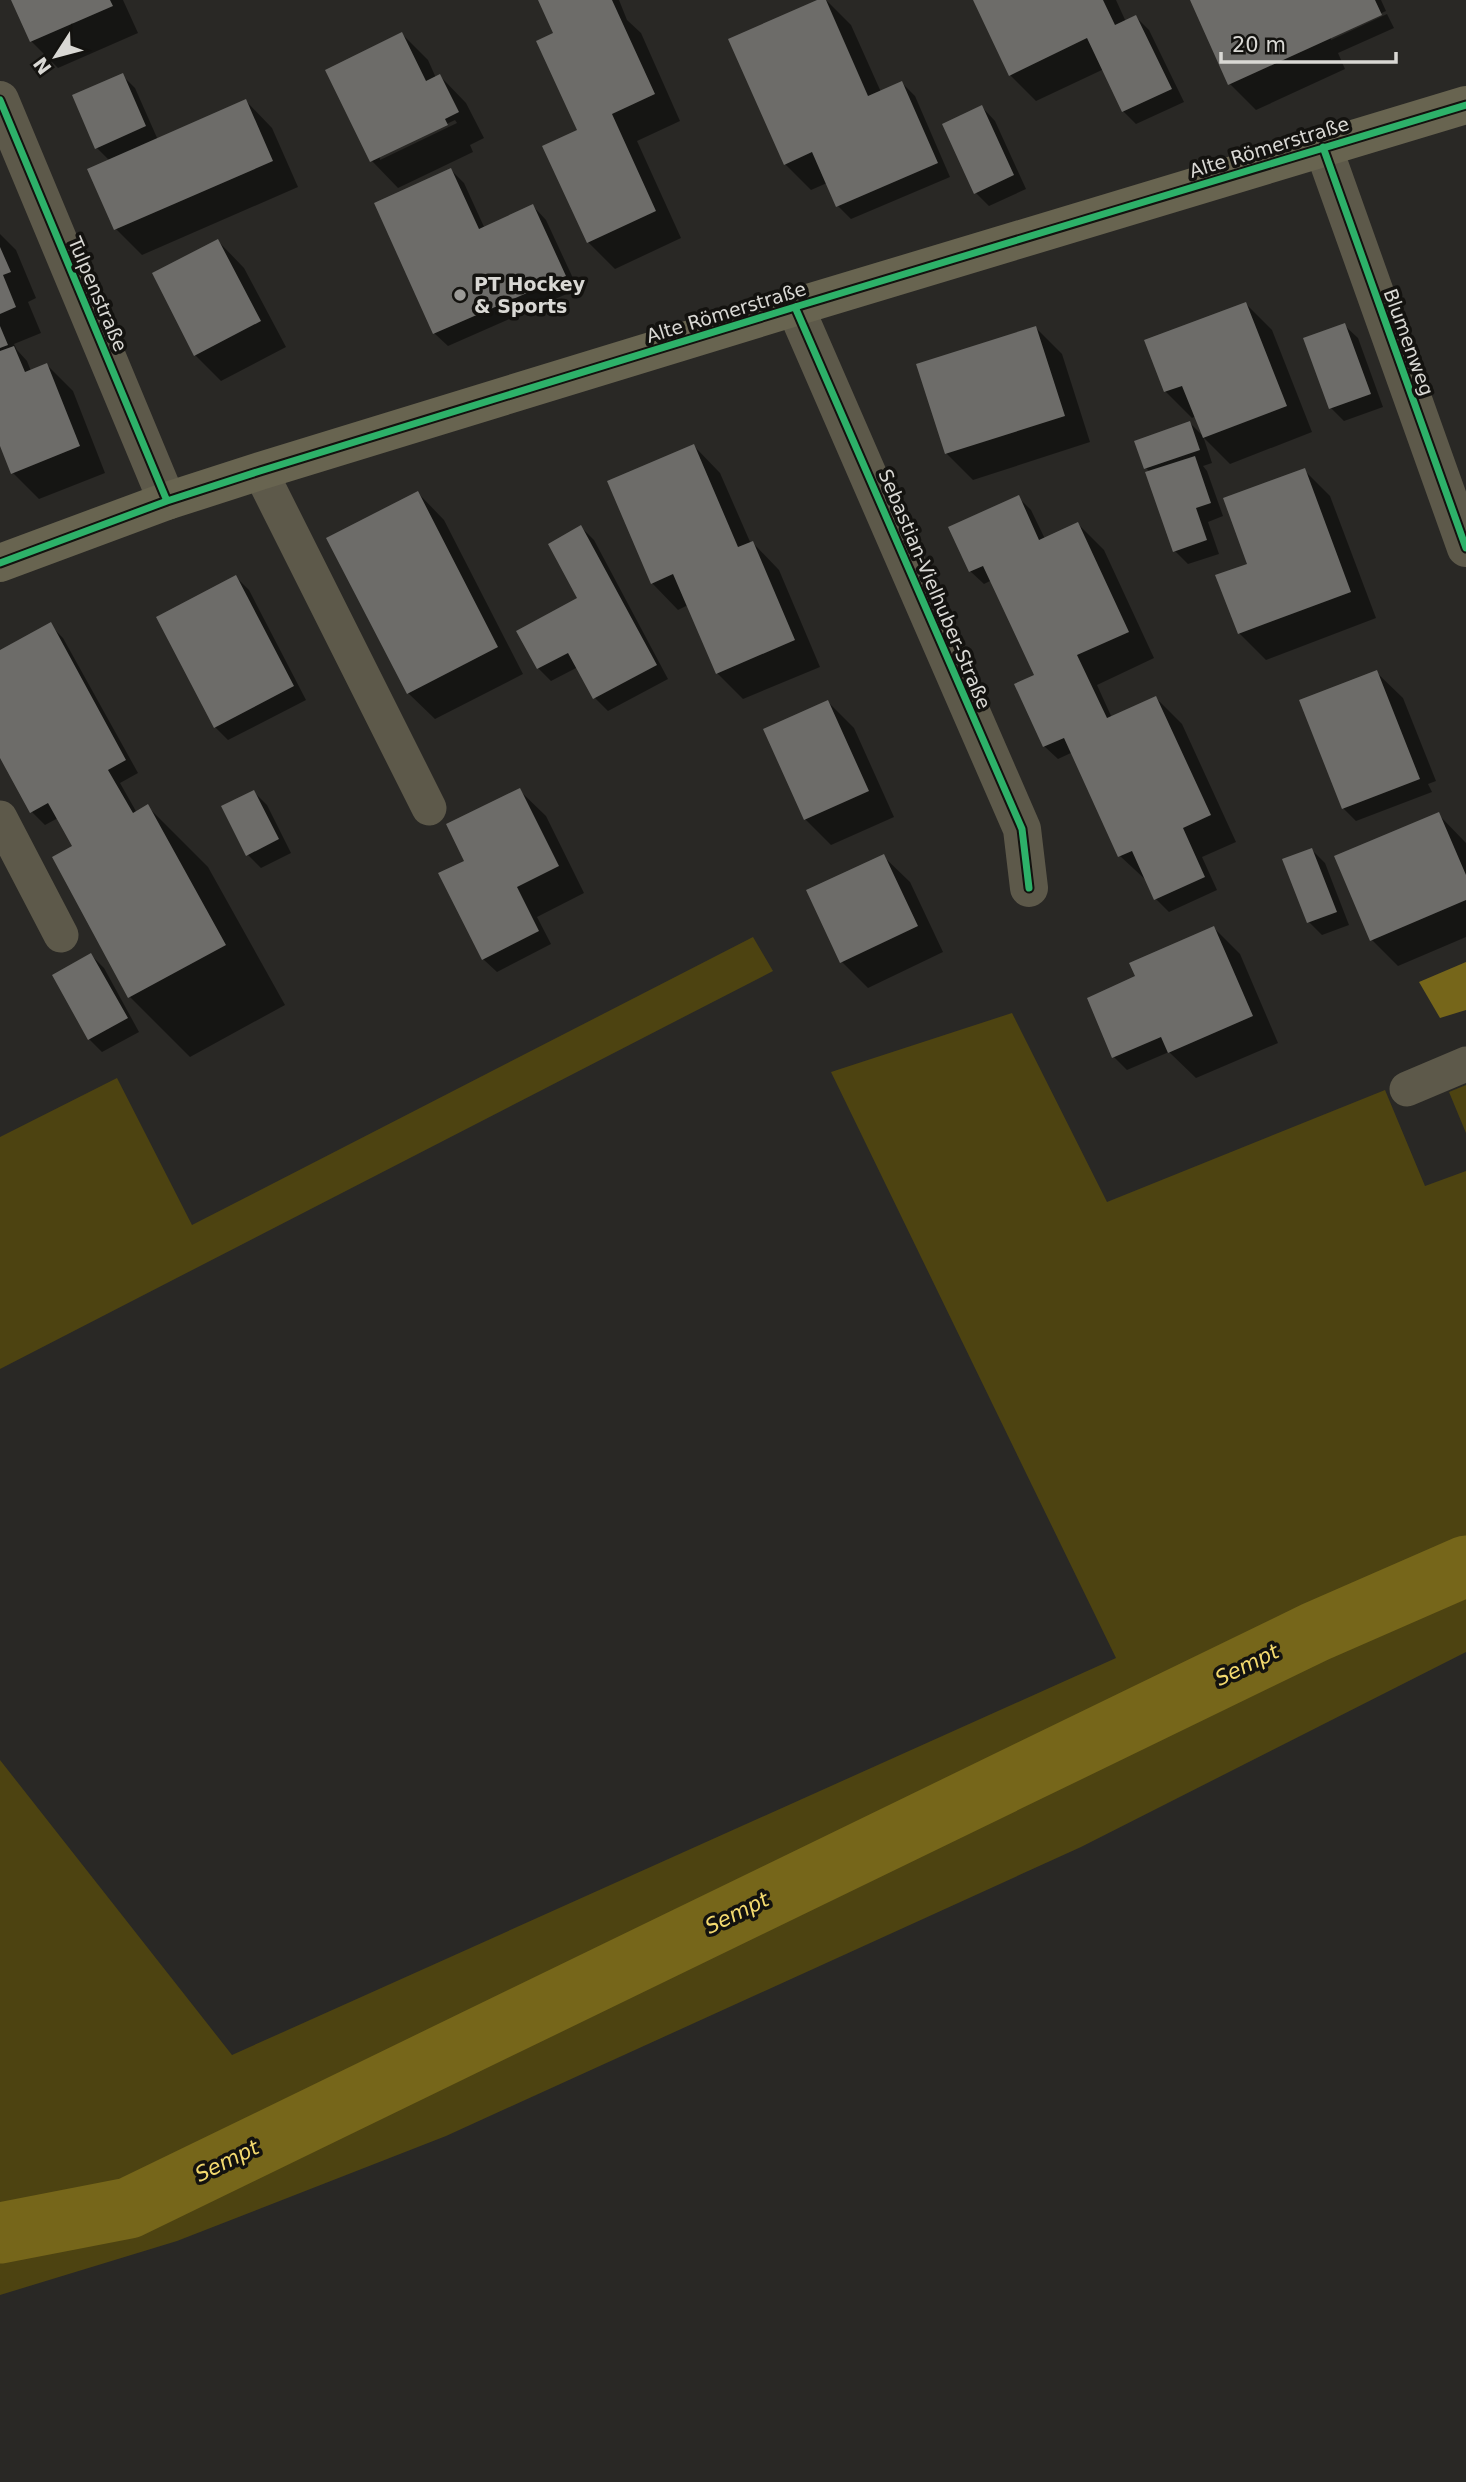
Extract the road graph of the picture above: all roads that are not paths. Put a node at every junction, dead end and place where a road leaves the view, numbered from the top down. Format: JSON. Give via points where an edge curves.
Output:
{"nodes":[{"id":1,"x":0,"y":100,"type":"edge"},
{"id":2,"x":1466,"y":105,"type":"edge"},
{"id":3,"x":1322,"y":147,"type":"junction"},
{"id":4,"x":795,"y":307,"type":"junction"},
{"id":5,"x":260,"y":471,"type":"junction"},
{"id":6,"x":166,"y":501,"type":"junction"},
{"id":7,"x":1466,"y":548,"type":"edge"},
{"id":8,"x":0,"y":563,"type":"edge"},
{"id":9,"x":429,"y":808,"type":"dead end"},
{"id":10,"x":0,"y":818,"type":"edge"},
{"id":11,"x":1029,"y":888,"type":"dead end"},
{"id":12,"x":61,"y":935,"type":"dead end"},
{"id":13,"x":1466,"y":1065,"type":"edge"},
{"id":14,"x":1407,"y":1089,"type":"dead end"}],
"edges":[{"from":1,"to":6,"type":"street","name":"Tulpenstraße"},
{"from":2,"to":3,"type":"main road","name":"Alte Römerstraße"},
{"from":3,"to":4,"type":"main road","name":"Alte Römerstraße"},
{"from":3,"to":7,"type":"street","name":"Blumenweg"},
{"from":4,"to":5,"type":"main road","name":"Alte Römerstraße"},
{"from":4,"to":11,"type":"street","name":"Sebastian-Vielhuber-Straße","via":[[1022,829]]},
{"from":5,"to":6,"type":"main road","name":"Alte Römerstraße"},
{"from":5,"to":9,"type":"lane"},
{"from":6,"to":8,"type":"main road","name":"Alte Römerstraße"},
{"from":10,"to":12,"type":"lane"},
{"from":13,"to":14,"type":"lane"}]}
